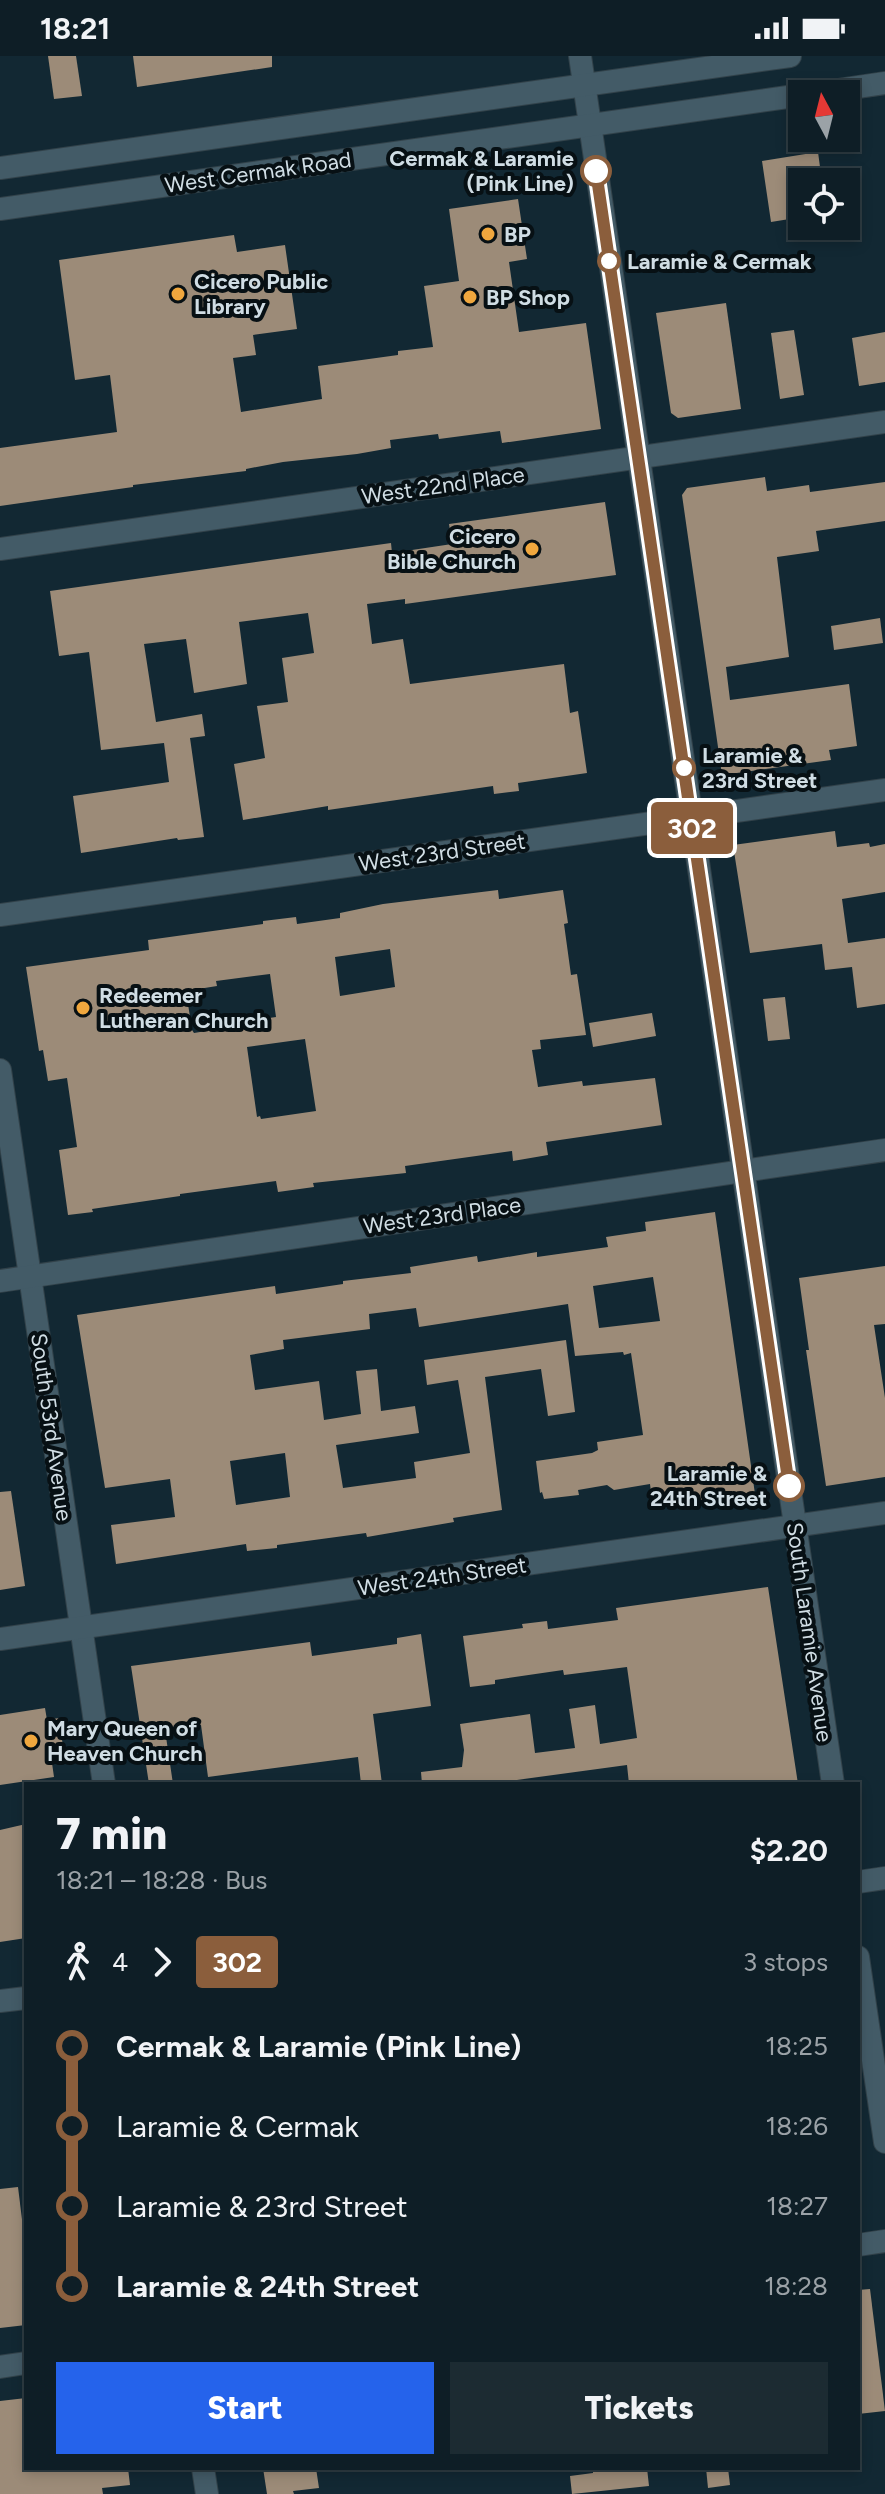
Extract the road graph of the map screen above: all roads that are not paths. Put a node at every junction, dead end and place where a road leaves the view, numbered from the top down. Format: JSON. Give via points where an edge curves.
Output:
{"nodes":[{"id":1,"x":580,"y":56,"type":"edge"},
{"id":2,"x":790,"y":56,"type":"edge"},
{"id":3,"x":885,"y":83,"type":"edge"},
{"id":4,"x":584,"y":85,"type":"junction"},
{"id":5,"x":860,"y":87,"type":"edge"},
{"id":6,"x":788,"y":97,"type":"edge"},
{"id":7,"x":590,"y":126,"type":"junction"},
{"id":8,"x":0,"y":168,"type":"edge"},
{"id":9,"x":0,"y":209,"type":"edge"},
{"id":10,"x":885,"y":422,"type":"edge"},
{"id":11,"x":638,"y":458,"type":"junction"},
{"id":12,"x":0,"y":549,"type":"edge"},
{"id":13,"x":885,"y":790,"type":"edge"},
{"id":14,"x":691,"y":817,"type":"junction"},
{"id":15,"x":0,"y":915,"type":"edge"},
{"id":16,"x":0,"y":1070,"type":"edge"},
{"id":17,"x":885,"y":1150,"type":"edge"},
{"id":18,"x":743,"y":1171,"type":"junction"},
{"id":19,"x":30,"y":1276,"type":"junction"},
{"id":20,"x":0,"y":1281,"type":"edge"},
{"id":21,"x":885,"y":1513,"type":"edge"},
{"id":22,"x":795,"y":1525,"type":"junction"},
{"id":23,"x":81,"y":1627,"type":"junction"},
{"id":24,"x":0,"y":1639,"type":"edge"},
{"id":25,"x":104,"y":1782,"type":"edge"},
{"id":26,"x":833,"y":1782,"type":"edge"},
{"id":27,"x":885,"y":1878,"type":"edge"},
{"id":28,"x":860,"y":1882,"type":"edge"},
{"id":29,"x":860,"y":1971,"type":"edge"},
{"id":30,"x":24,"y":1998,"type":"edge"},
{"id":31,"x":0,"y":2001,"type":"edge"},
{"id":32,"x":885,"y":2142,"type":"edge"},
{"id":33,"x":885,"y":2241,"type":"edge"},
{"id":34,"x":860,"y":2245,"type":"edge"},
{"id":35,"x":24,"y":2363,"type":"edge"},
{"id":36,"x":0,"y":2367,"type":"edge"},
{"id":37,"x":203,"y":2470,"type":"edge"},
{"id":38,"x":207,"y":2494,"type":"edge"}],
"edges":[{"from":1,"to":4,"type":"street","name":"South Laramie Avenue"},
{"from":2,"to":4,"type":"street","name":"West Cermak Road"},
{"from":3,"to":5,"type":"street"},
{"from":4,"to":7,"type":"street","name":"South Laramie Avenue"},
{"from":4,"to":8,"type":"street","name":"West Cermak Road"},
{"from":6,"to":7,"type":"street","name":"West Cermak Road"},
{"from":7,"to":9,"type":"street","name":"West Cermak Road"},
{"from":7,"to":11,"type":"street","name":"South Laramie Avenue"},
{"from":10,"to":11,"type":"street","name":"West 22nd Place"},
{"from":11,"to":12,"type":"street","name":"West 22nd Place"},
{"from":11,"to":14,"type":"street","name":"South Laramie Avenue"},
{"from":13,"to":14,"type":"street","name":"West 23rd Street"},
{"from":14,"to":15,"type":"street","name":"West 23rd Street"},
{"from":14,"to":18,"type":"street","name":"South Laramie Avenue"},
{"from":16,"to":19,"type":"street","name":"South 53rd Avenue"},
{"from":17,"to":18,"type":"street","name":"West 23rd Place"},
{"from":18,"to":19,"type":"street","name":"West 23rd Place"},
{"from":18,"to":22,"type":"street","name":"South Laramie Avenue"},
{"from":19,"to":20,"type":"street","name":"West 23rd Place"},
{"from":19,"to":23,"type":"street","name":"South 53rd Avenue"},
{"from":21,"to":22,"type":"street","name":"West 24th Street"},
{"from":22,"to":23,"type":"street","name":"West 24th Street"},
{"from":22,"to":26,"type":"street","name":"South Laramie Avenue"},
{"from":23,"to":24,"type":"street","name":"West 24th Street"},
{"from":23,"to":25,"type":"street","name":"South 53rd Avenue"},
{"from":27,"to":28,"type":"street"},
{"from":29,"to":32,"type":"street"},
{"from":30,"to":31,"type":"street"},
{"from":33,"to":34,"type":"street"},
{"from":35,"to":36,"type":"street"},
{"from":37,"to":38,"type":"street"}]}
